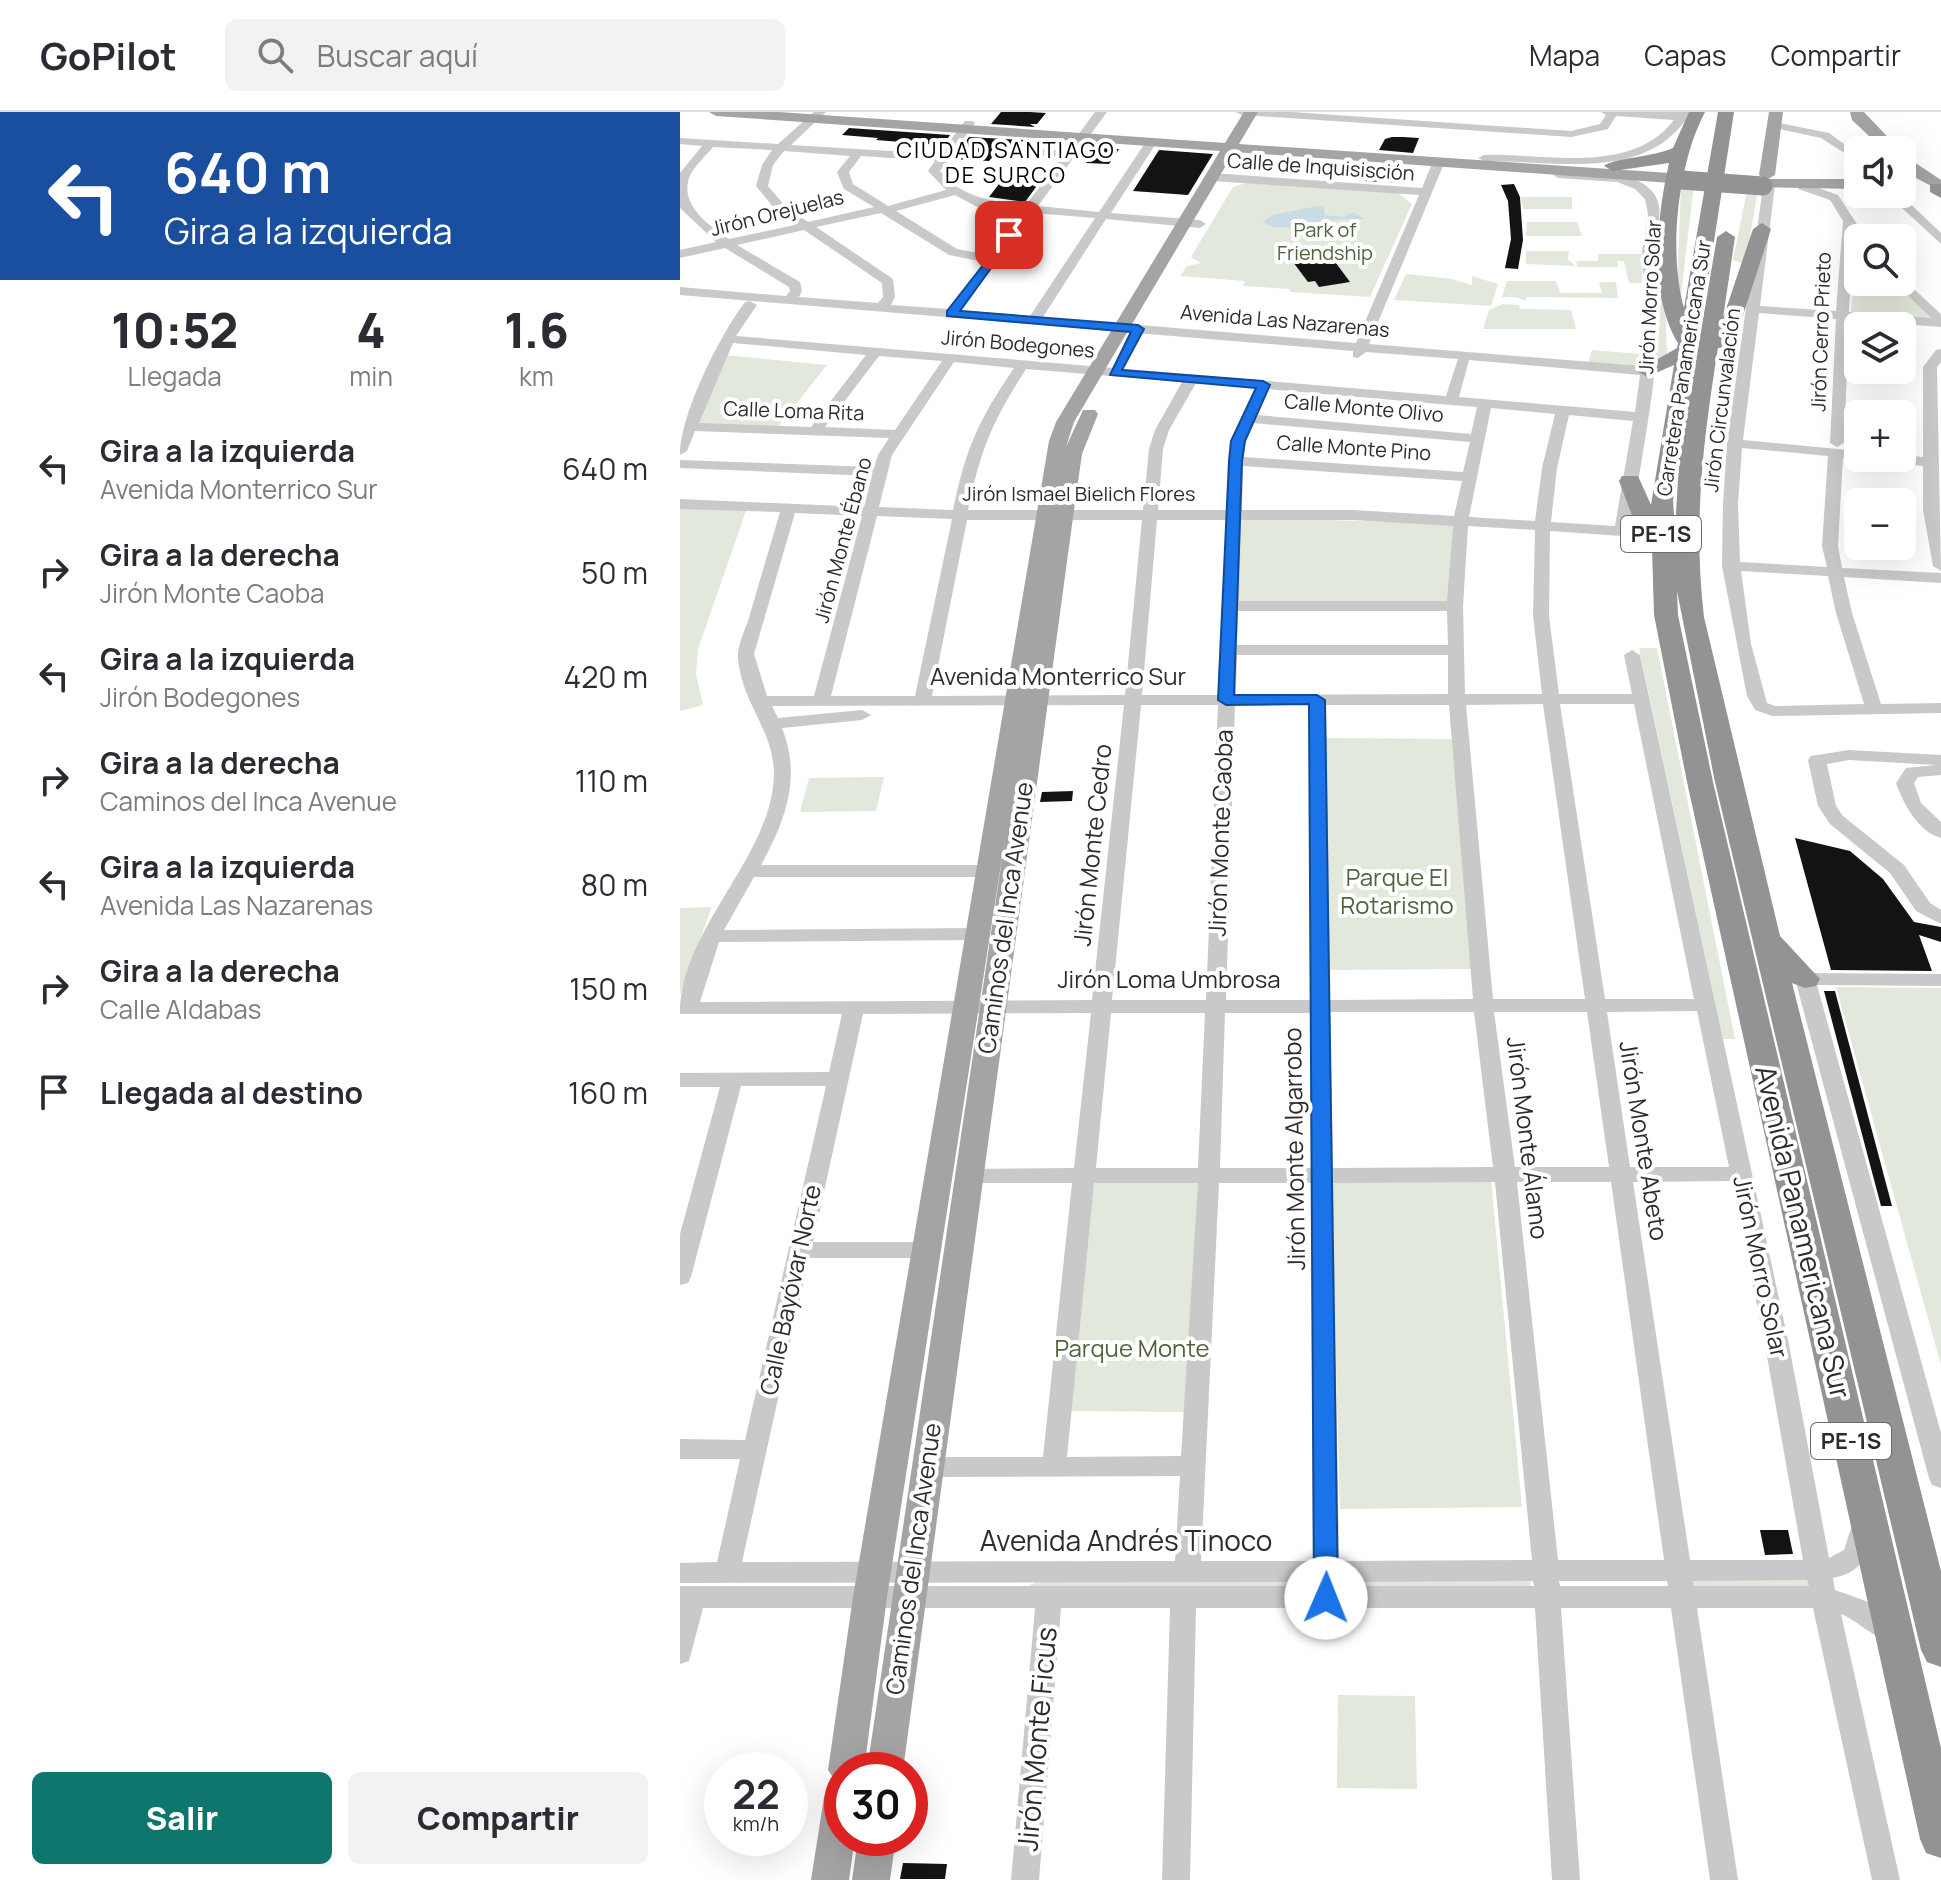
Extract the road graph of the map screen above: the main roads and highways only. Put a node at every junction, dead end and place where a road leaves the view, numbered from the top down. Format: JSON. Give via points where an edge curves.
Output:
{"nodes":[{"id":1,"x":716,"y":112,"type":"edge"},
{"id":2,"x":796,"y":112,"type":"edge"},
{"id":3,"x":1258,"y":112,"type":"edge"},
{"id":4,"x":1726,"y":112,"type":"edge"},
{"id":5,"x":1744,"y":112,"type":"edge"},
{"id":6,"x":1688,"y":114,"type":"edge"},
{"id":7,"x":1854,"y":114,"type":"edge"},
{"id":8,"x":817,"y":115,"type":"edge"},
{"id":9,"x":1775,"y":118,"type":"edge"},
{"id":10,"x":1083,"y":134,"type":"junction"},
{"id":11,"x":1878,"y":136,"type":"edge"},
{"id":12,"x":1238,"y":144,"type":"junction"},
{"id":13,"x":1680,"y":151,"type":"junction"},
{"id":14,"x":1442,"y":152,"type":"junction"},
{"id":15,"x":1610,"y":158,"type":"junction"},
{"id":16,"x":1681,"y":177,"type":"junction"},
{"id":17,"x":1916,"y":180,"type":"edge"},
{"id":18,"x":1765,"y":183,"type":"junction"},
{"id":19,"x":1844,"y":185,"type":"edge"},
{"id":20,"x":1940,"y":192,"type":"edge"},
{"id":21,"x":1672,"y":207,"type":"junction"},
{"id":22,"x":1652,"y":221,"type":"road end"},
{"id":23,"x":1762,"y":229,"type":"road end"},
{"id":24,"x":1686,"y":348,"type":"junction"},
{"id":25,"x":1646,"y":374,"type":"road end"},
{"id":26,"x":1699,"y":404,"type":"junction"},
{"id":27,"x":1630,"y":481,"type":"road end"},
{"id":28,"x":1662,"y":564,"type":"junction"},
{"id":29,"x":1025,"y":707,"type":"junction"},
{"id":30,"x":1754,"y":946,"type":"junction"},
{"id":31,"x":1805,"y":979,"type":"road end"},
{"id":32,"x":979,"y":1007,"type":"junction"},
{"id":33,"x":1941,"y":1650,"type":"edge"},
{"id":34,"x":849,"y":1752,"type":"edge"},
{"id":35,"x":887,"y":1752,"type":"edge"},
{"id":36,"x":1941,"y":1839,"type":"edge"},
{"id":37,"x":833,"y":1856,"type":"edge"},
{"id":38,"x":874,"y":1856,"type":"edge"},
{"id":39,"x":830,"y":1880,"type":"edge"},
{"id":40,"x":871,"y":1880,"type":"edge"}],
"edges":[{"from":1,"to":8,"type":"main road"},
{"from":2,"to":8,"type":"main road"},
{"from":3,"to":12,"type":"main road","name":"Caminos del Inca Avenue"},
{"from":4,"to":24,"type":"highway","name":"Carretera Panamericana Sur","number":"PE-1S"},
{"from":5,"to":26,"type":"highway","name":"Carretera Panamericana Sur","number":"PE-1S"},
{"from":6,"to":13,"type":"highway"},
{"from":7,"to":11,"type":"main road"},
{"from":8,"to":10,"type":"main road"},
{"from":9,"to":18,"type":"main road"},
{"from":10,"to":12,"type":"main road"},
{"from":10,"to":12,"type":"main road"},
{"from":12,"to":14,"type":"main road"},
{"from":12,"to":29,"type":"main road","name":"Caminos del Inca Avenue","via":[[1105,372],[1077,439],[1054,515]]},
{"from":13,"to":15,"type":"highway","via":[[1659,161]]},
{"from":13,"to":16,"type":"highway"},
{"from":14,"to":15,"type":"main road","via":[[1484,158]]},
{"from":14,"to":15,"type":"main road","via":[[1521,167]]},
{"from":15,"to":16,"type":"main road"},
{"from":15,"to":21,"type":"highway","via":[[1654,185]]},
{"from":16,"to":18,"type":"highway","bridge":true},
{"from":16,"to":21,"type":"highway"},
{"from":17,"to":20,"type":"main road"},
{"from":18,"to":19,"type":"main road"},
{"from":21,"to":22,"type":"highway"},
{"from":21,"to":24,"type":"highway","via":[[1671,295]]},
{"from":23,"to":26,"type":"highway"},
{"from":24,"to":25,"type":"highway"},
{"from":24,"to":28,"type":"highway","name":"Carretera Panamericana Sur","number":"PE-1S","via":[[1664,485]]},
{"from":26,"to":30,"type":"highway","name":"Carretera Panamericana Sur","number":"PE-1S","via":[[1686,502],[1690,603]]},
{"from":27,"to":28,"type":"highway"},
{"from":28,"to":30,"type":"highway","name":"Carretera Panamericana Sur","number":"PE-1S","via":[[1677,674]]},
{"from":29,"to":32,"type":"main road","name":"Caminos del Inca Avenue"},
{"from":29,"to":32,"type":"main road","name":"Caminos del Inca Avenue","via":[[977,934]]},
{"from":30,"to":31,"type":"highway"},
{"from":30,"to":33,"type":"highway","name":"Avenida Panamericana Sur","number":"PE-1S"},
{"from":30,"to":36,"type":"highway","name":"Avenida Panamericana Sur","number":"PE-1S","via":[[1867,1510]]},
{"from":32,"to":34,"type":"main road","name":"Caminos del Inca Avenue","via":[[926,1250]]},
{"from":32,"to":35,"type":"main road","name":"Caminos del Inca Avenue","via":[[969,1176]]},
{"from":37,"to":39,"type":"main road"},
{"from":38,"to":40,"type":"main road"}]}
